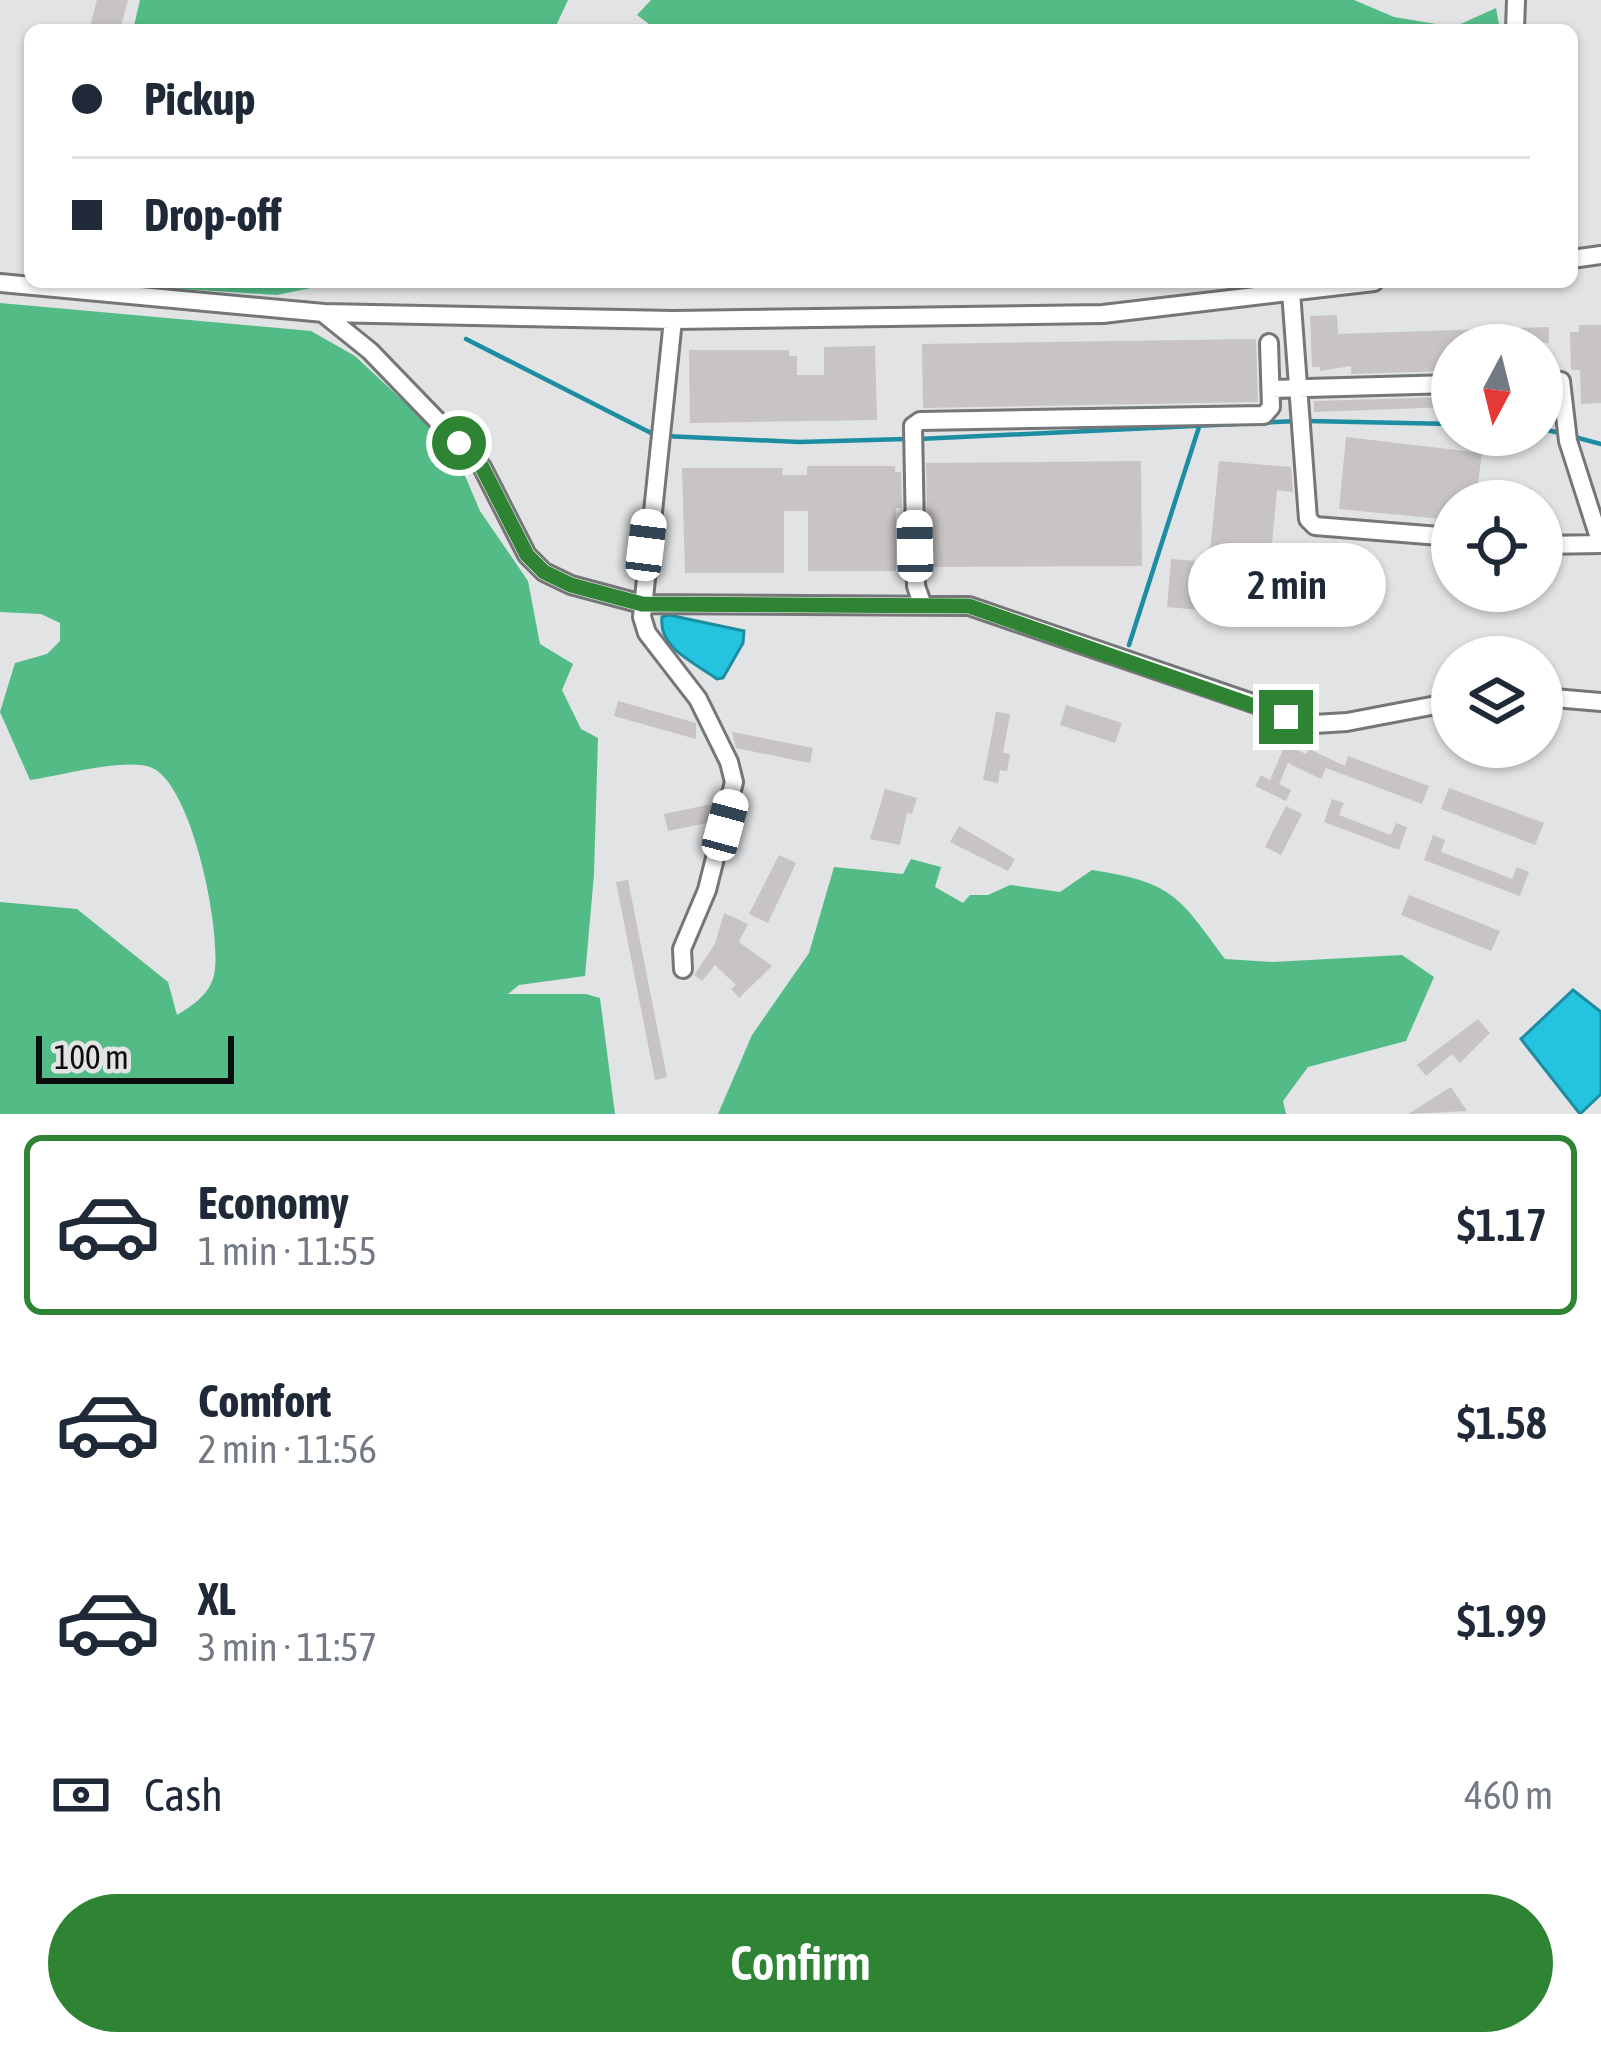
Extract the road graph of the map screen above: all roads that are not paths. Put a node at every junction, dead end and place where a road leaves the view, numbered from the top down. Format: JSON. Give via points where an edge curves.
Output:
{"nodes":[{"id":1,"x":52,"y":288,"type":"edge"},
{"id":2,"x":1324,"y":288,"type":"edge"},
{"id":3,"x":1291,"y":292,"type":"junction"},
{"id":4,"x":323,"y":314,"type":"junction"},
{"id":5,"x":673,"y":320,"type":"junction"},
{"id":6,"x":1268,"y":343,"type":"dead end"},
{"id":7,"x":1431,"y":384,"type":"edge"},
{"id":8,"x":1299,"y":387,"type":"junction"},
{"id":9,"x":1271,"y":389,"type":"junction"},
{"id":10,"x":1563,"y":399,"type":"edge"},
{"id":11,"x":1431,"y":535,"type":"edge"},
{"id":12,"x":1563,"y":544,"type":"edge"},
{"id":13,"x":1601,"y":544,"type":"edge"},
{"id":14,"x":922,"y":603,"type":"junction"},
{"id":15,"x":642,"y":604,"type":"junction"},
{"id":16,"x":1563,"y":699,"type":"edge"},
{"id":17,"x":1601,"y":702,"type":"edge"},
{"id":18,"x":1431,"y":706,"type":"edge"},
{"id":19,"x":683,"y":969,"type":"dead end"}],
"edges":[{"from":1,"to":4,"type":"street"},
{"from":2,"to":3,"type":"street"},
{"from":3,"to":5,"type":"street","via":[[1103,314]]},
{"from":3,"to":8,"type":"street"},
{"from":4,"to":5,"type":"street"},
{"from":4,"to":15,"type":"street","via":[[482,467],[511,529],[544,572]]},
{"from":5,"to":15,"type":"street"},
{"from":6,"to":9,"type":"street"},
{"from":7,"to":8,"type":"street"},
{"from":8,"to":9,"type":"street"},
{"from":8,"to":11,"type":"street","via":[[1308,519]]},
{"from":9,"to":14,"type":"street","via":[[1264,415],[913,426]]},
{"from":10,"to":13,"type":"street"},
{"from":12,"to":13,"type":"street"},
{"from":14,"to":15,"type":"street"},
{"from":14,"to":18,"type":"street","via":[[969,606],[1314,724]]},
{"from":15,"to":19,"type":"street","via":[[647,633],[698,699],[734,782],[707,890],[682,949]]},
{"from":16,"to":17,"type":"street"}]}
